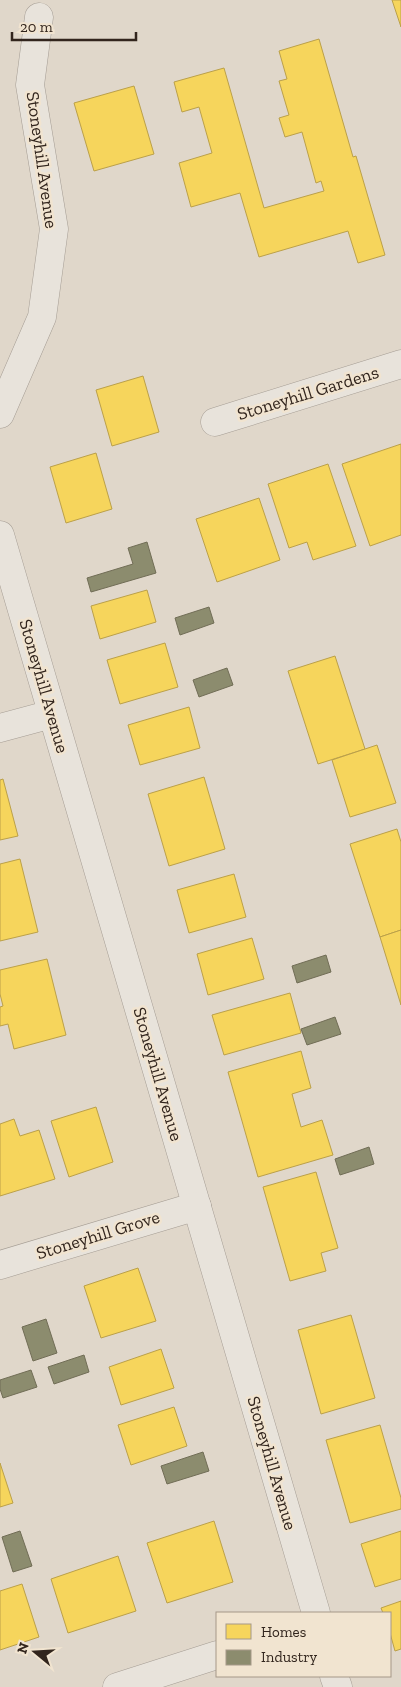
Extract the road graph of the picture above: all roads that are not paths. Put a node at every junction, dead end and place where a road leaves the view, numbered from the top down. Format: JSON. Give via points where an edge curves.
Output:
{"nodes":[{"id":1,"x":39,"y":17,"type":"dead end"},
{"id":2,"x":401,"y":364,"type":"edge"},
{"id":3,"x":0,"y":414,"type":"edge"},
{"id":4,"x":215,"y":422,"type":"dead end"},
{"id":5,"x":0,"y":535,"type":"edge"},
{"id":6,"x":52,"y":714,"type":"junction"},
{"id":7,"x":0,"y":728,"type":"edge"},
{"id":8,"x":197,"y":1206,"type":"junction"},
{"id":9,"x":0,"y":1265,"type":"edge"},
{"id":10,"x":316,"y":1612,"type":"edge"},
{"id":11,"x":216,"y":1655,"type":"edge"},
{"id":12,"x":117,"y":1687,"type":"edge"}],
"edges":[{"from":1,"to":3,"type":"street","name":"Stoneyhill Avenue","via":[[30,85],[54,230],[42,317]]},
{"from":2,"to":4,"type":"street","name":"Stoneyhill Gardens"},
{"from":5,"to":6,"type":"street","name":"Stoneyhill Avenue"},
{"from":6,"to":7,"type":"street"},
{"from":6,"to":8,"type":"street","name":"Stoneyhill Avenue"},
{"from":8,"to":9,"type":"street","name":"Stoneyhill Grove"},
{"from":8,"to":10,"type":"street","name":"Stoneyhill Avenue"},
{"from":11,"to":12,"type":"street"}]}
